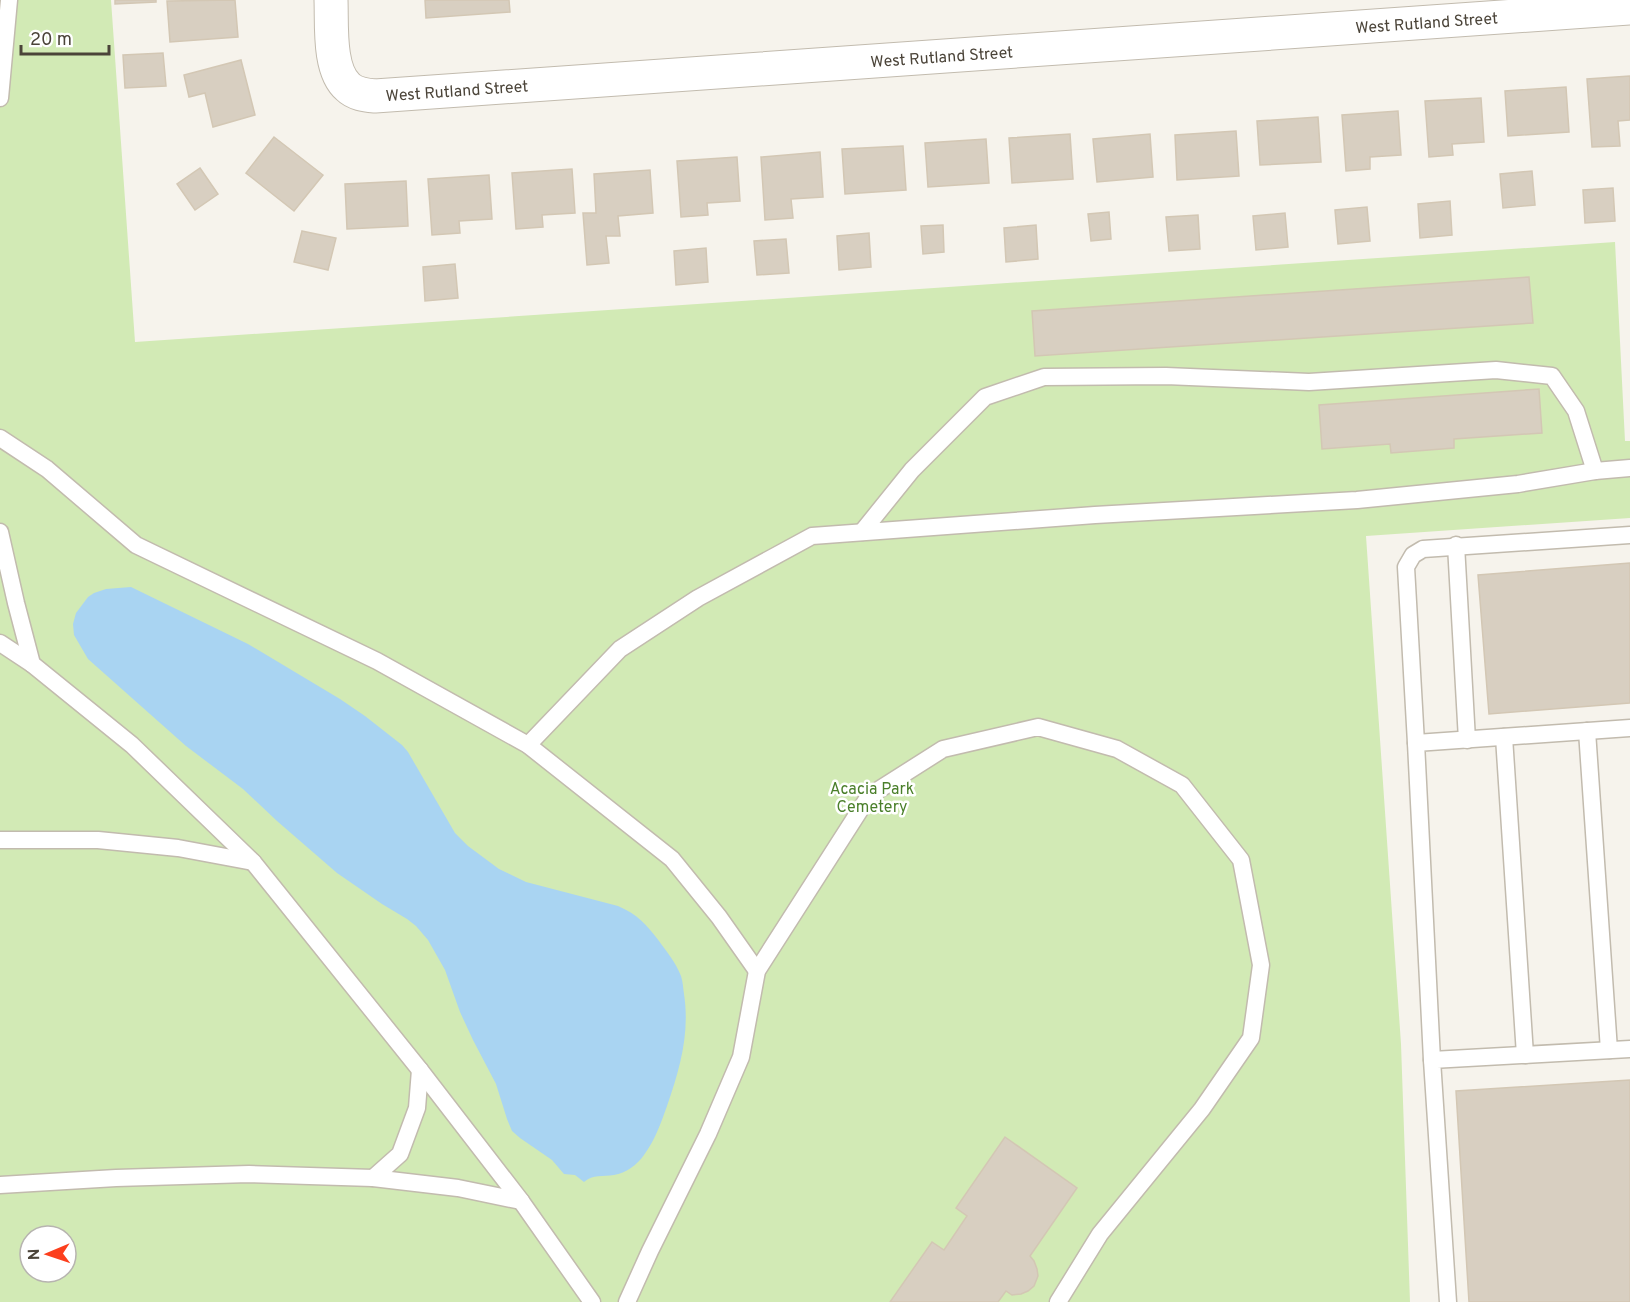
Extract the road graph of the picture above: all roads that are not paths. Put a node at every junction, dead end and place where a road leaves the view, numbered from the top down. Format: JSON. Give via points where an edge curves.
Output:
{"nodes":[{"id":1,"x":9,"y":0,"type":"edge"},
{"id":2,"x":331,"y":0,"type":"edge"},
{"id":3,"x":1630,"y":8,"type":"edge"},
{"id":4,"x":0,"y":98,"type":"edge"},
{"id":5,"x":0,"y":438,"type":"edge"},
{"id":6,"x":1630,"y":468,"type":"edge"},
{"id":7,"x":1595,"y":471,"type":"junction"},
{"id":8,"x":0,"y":532,"type":"edge"},
{"id":9,"x":862,"y":532,"type":"junction"},
{"id":10,"x":1630,"y":535,"type":"edge"},
{"id":11,"x":1455,"y":545,"type":"junction"},
{"id":12,"x":0,"y":643,"type":"edge"},
{"id":13,"x":32,"y":664,"type":"junction"},
{"id":14,"x":1630,"y":728,"type":"edge"},
{"id":15,"x":1587,"y":731,"type":"junction"},
{"id":16,"x":1504,"y":737,"type":"junction"},
{"id":17,"x":1467,"y":740,"type":"junction"},
{"id":18,"x":1416,"y":743,"type":"junction"},
{"id":19,"x":528,"y":745,"type":"junction"},
{"id":20,"x":0,"y":840,"type":"edge"},
{"id":21,"x":253,"y":862,"type":"junction"},
{"id":22,"x":757,"y":971,"type":"junction"},
{"id":23,"x":1630,"y":1049,"type":"edge"},
{"id":24,"x":1610,"y":1050,"type":"junction"},
{"id":25,"x":1525,"y":1054,"type":"junction"},
{"id":26,"x":1432,"y":1060,"type":"junction"},
{"id":27,"x":420,"y":1070,"type":"junction"},
{"id":28,"x":373,"y":1178,"type":"junction"},
{"id":29,"x":0,"y":1185,"type":"edge"},
{"id":30,"x":521,"y":1201,"type":"junction"},
{"id":31,"x":592,"y":1302,"type":"edge"},
{"id":32,"x":627,"y":1302,"type":"edge"},
{"id":33,"x":1058,"y":1302,"type":"edge"},
{"id":34,"x":1448,"y":1302,"type":"edge"}],
"edges":[{"from":1,"to":4,"type":"lane"},
{"from":2,"to":3,"type":"street","name":"West Rutland Street","via":[[338,73],[348,88],[375,96]]},
{"from":5,"to":19,"type":"lane","via":[[47,469],[136,545],[377,661]]},
{"from":6,"to":7,"type":"lane"},
{"from":7,"to":9,"type":"lane","via":[[1518,484],[1357,500]]},
{"from":7,"to":9,"type":"lane","via":[[1576,411],[1552,376],[1496,370],[1309,382],[1166,376],[1044,377],[985,397],[912,470]]},
{"from":8,"to":13,"type":"lane"},
{"from":9,"to":19,"type":"lane","via":[[812,536],[698,598],[620,649]]},
{"from":10,"to":11,"type":"lane"},
{"from":11,"to":17,"type":"lane"},
{"from":11,"to":18,"type":"lane","via":[[1423,549],[1413,555],[1406,567]]},
{"from":12,"to":13,"type":"lane"},
{"from":13,"to":21,"type":"lane","via":[[132,745]]},
{"from":14,"to":15,"type":"lane"},
{"from":15,"to":16,"type":"lane"},
{"from":15,"to":24,"type":"lane"},
{"from":16,"to":17,"type":"lane"},
{"from":16,"to":25,"type":"lane"},
{"from":17,"to":18,"type":"lane"},
{"from":18,"to":26,"type":"lane"},
{"from":19,"to":22,"type":"lane","via":[[672,860]]},
{"from":20,"to":21,"type":"lane","via":[[98,840],[178,848]]},
{"from":21,"to":27,"type":"lane"},
{"from":22,"to":32,"type":"lane","via":[[741,1057]]},
{"from":22,"to":33,"type":"lane","via":[[869,796],[943,749],[1038,727],[1116,749],[1182,785],[1241,860],[1261,965],[1251,1038],[1202,1109],[1100,1234]]},
{"from":23,"to":24,"type":"lane"},
{"from":24,"to":25,"type":"lane"},
{"from":25,"to":26,"type":"lane"},
{"from":26,"to":34,"type":"lane"},
{"from":27,"to":28,"type":"lane","via":[[417,1108],[400,1154]]},
{"from":27,"to":30,"type":"lane"},
{"from":28,"to":29,"type":"lane","via":[[249,1174]]},
{"from":28,"to":30,"type":"lane","via":[[458,1188]]},
{"from":30,"to":31,"type":"lane"}]}
